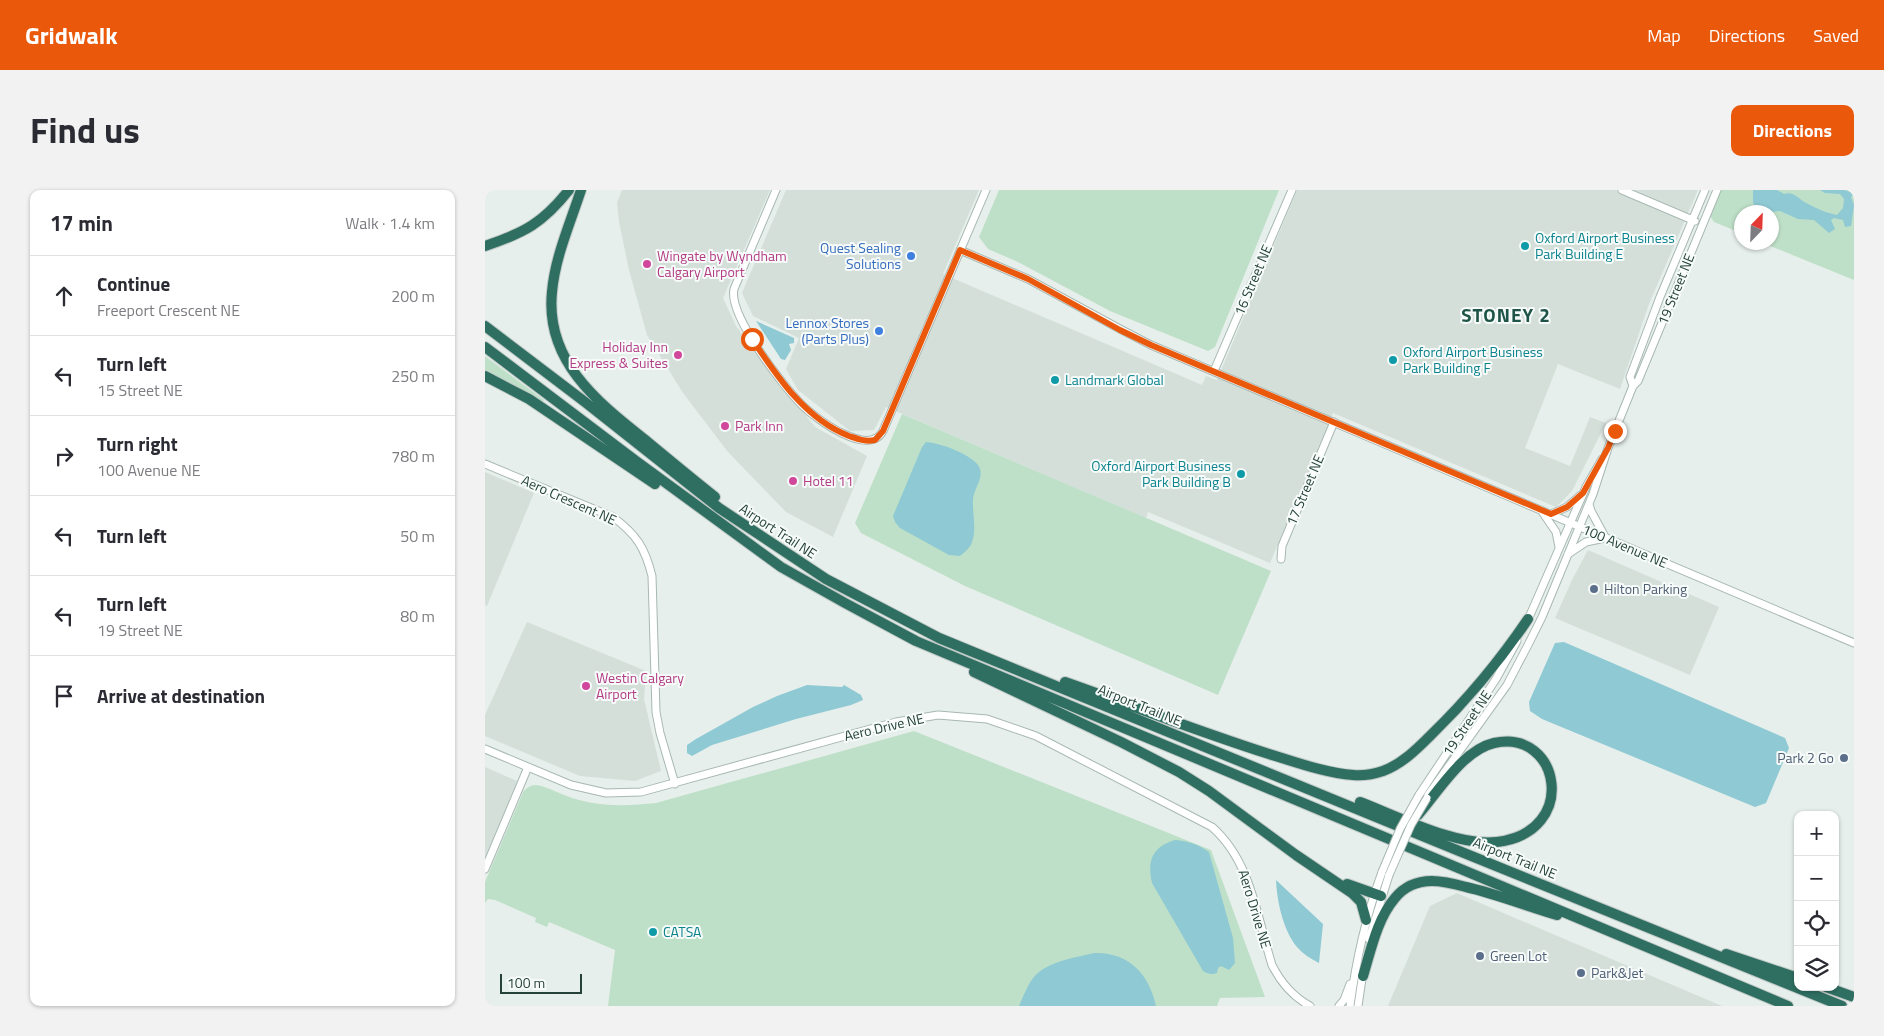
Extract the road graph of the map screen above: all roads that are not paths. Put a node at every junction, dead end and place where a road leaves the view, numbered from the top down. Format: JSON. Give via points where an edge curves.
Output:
{"nodes":[{"id":1,"x":569,"y":190,"type":"edge"},
{"id":2,"x":581,"y":190,"type":"edge"},
{"id":3,"x":776,"y":190,"type":"edge"},
{"id":4,"x":985,"y":190,"type":"edge"},
{"id":5,"x":1292,"y":190,"type":"edge"},
{"id":6,"x":1622,"y":190,"type":"edge"},
{"id":7,"x":1705,"y":190,"type":"edge"},
{"id":8,"x":1717,"y":190,"type":"edge"},
{"id":9,"x":1692,"y":220,"type":"junction"},
{"id":10,"x":1702,"y":224,"type":"junction"},
{"id":11,"x":485,"y":246,"type":"edge"},
{"id":12,"x":960,"y":250,"type":"junction"},
{"id":13,"x":485,"y":326,"type":"edge"},
{"id":14,"x":485,"y":347,"type":"edge"},
{"id":15,"x":1214,"y":371,"type":"junction"},
{"id":16,"x":485,"y":376,"type":"edge"},
{"id":17,"x":1633,"y":386,"type":"junction"},
{"id":18,"x":1334,"y":422,"type":"junction"},
{"id":19,"x":1608,"y":448,"type":"junction"},
{"id":20,"x":485,"y":464,"type":"edge"},
{"id":21,"x":1583,"y":493,"type":"junction"},
{"id":22,"x":1589,"y":504,"type":"junction"},
{"id":23,"x":1540,"y":510,"type":"junction"},
{"id":24,"x":1551,"y":514,"type":"junction"},
{"id":25,"x":1570,"y":522,"type":"junction"},
{"id":26,"x":1579,"y":526,"type":"junction"},
{"id":27,"x":1605,"y":538,"type":"junction"},
{"id":28,"x":1559,"y":549,"type":"junction"},
{"id":29,"x":1568,"y":554,"type":"junction"},
{"id":30,"x":1281,"y":559,"type":"dead end"},
{"id":31,"x":781,"y":567,"type":"junction"},
{"id":32,"x":826,"y":579,"type":"junction"},
{"id":33,"x":1528,"y":619,"type":"junction"},
{"id":34,"x":939,"y":638,"type":"junction"},
{"id":35,"x":915,"y":641,"type":"junction"},
{"id":36,"x":1854,"y":643,"type":"edge"},
{"id":37,"x":485,"y":749,"type":"edge"},
{"id":38,"x":528,"y":767,"type":"junction"},
{"id":39,"x":1264,"y":770,"type":"junction"},
{"id":40,"x":675,"y":784,"type":"junction"},
{"id":41,"x":1429,"y":799,"type":"junction"},
{"id":42,"x":1414,"y":820,"type":"joint"},
{"id":43,"x":485,"y":869,"type":"edge"},
{"id":44,"x":1385,"y":873,"type":"junction"},
{"id":45,"x":1328,"y":876,"type":"junction"},
{"id":46,"x":1378,"y":895,"type":"junction"},
{"id":47,"x":1366,"y":920,"type":"junction"},
{"id":48,"x":1615,"y":933,"type":"junction"},
{"id":49,"x":1672,"y":938,"type":"junction"},
{"id":50,"x":1358,"y":974,"type":"junction"},
{"id":51,"x":1794,"y":977,"type":"edge"},
{"id":52,"x":1749,"y":990,"type":"junction"},
{"id":53,"x":1837,"y":991,"type":"edge"},
{"id":54,"x":1854,"y":997,"type":"edge"},
{"id":55,"x":1310,"y":1006,"type":"edge"},
{"id":56,"x":1339,"y":1006,"type":"edge"},
{"id":57,"x":1350,"y":1006,"type":"edge"},
{"id":58,"x":1358,"y":1006,"type":"edge"},
{"id":59,"x":1781,"y":1006,"type":"edge"},
{"id":60,"x":1788,"y":1006,"type":"edge"},
{"id":61,"x":1841,"y":1006,"type":"edge"}],
"edges":[{"from":1,"to":11,"type":"highway","via":[[545,218],[526,231]]},
{"from":2,"to":32,"type":"highway","via":[[561,246],[552,293],[558,344],[569,366],[612,413],[734,513]]},
{"from":3,"to":12,"type":"street","via":[[734,289],[736,307],[764,358],[803,406],[841,432],[865,441],[875,440],[883,431]]},
{"from":4,"to":12,"type":"street"},
{"from":5,"to":15,"type":"street","name":"16 Street NE"},
{"from":6,"to":9,"type":"street"},
{"from":7,"to":9,"type":"street","name":"19 Street NE"},
{"from":8,"to":10,"type":"street","name":"19 Street NE"},
{"from":9,"to":10,"type":"street"},
{"from":9,"to":17,"type":"street","name":"19 Street NE","via":[[1629,377]]},
{"from":10,"to":17,"type":"street","name":"19 Street NE","via":[[1638,381]]},
{"from":12,"to":15,"type":"street","name":"100 Avenue NE","via":[[1028,279],[1151,345]]},
{"from":13,"to":32,"type":"highway","name":"Airport Trail NE","via":[[719,508]]},
{"from":14,"to":31,"type":"highway","name":"Airport Trail NE"},
{"from":15,"to":18,"type":"street","name":"100 Avenue NE"},
{"from":16,"to":31,"type":"highway","via":[[529,399]]},
{"from":17,"to":19,"type":"street","name":"19 Street NE"},
{"from":18,"to":23,"type":"street","name":"100 Avenue NE"},
{"from":18,"to":30,"type":"street","name":"17 Street NE","via":[[1282,546]]},
{"from":19,"to":21,"type":"street","name":"19 Street NE"},
{"from":19,"to":22,"type":"street","name":"19 Street NE"},
{"from":20,"to":40,"type":"street","name":"Aero Crescent NE","via":[[613,517],[640,542],[653,576],[656,712]]},
{"from":21,"to":24,"type":"street","via":[[1567,507]]},
{"from":21,"to":25,"type":"street","name":"19 Street NE"},
{"from":22,"to":26,"type":"street","name":"19 Street NE"},
{"from":22,"to":27,"type":"street"},
{"from":23,"to":24,"type":"street","name":"100 Avenue NE"},
{"from":23,"to":28,"type":"street","via":[[1558,537]]},
{"from":24,"to":25,"type":"street","name":"100 Avenue NE"},
{"from":25,"to":26,"type":"street","name":"100 Avenue NE"},
{"from":25,"to":28,"type":"street","name":"19 Street NE"},
{"from":26,"to":27,"type":"street","name":"100 Avenue NE"},
{"from":26,"to":29,"type":"street","name":"19 Street NE"},
{"from":27,"to":29,"type":"street","via":[[1586,542]]},
{"from":27,"to":36,"type":"street","name":"100 Avenue NE"},
{"from":28,"to":33,"type":"street","name":"19 Street NE"},
{"from":29,"to":41,"type":"street","name":"19 Street NE","via":[[1542,617],[1511,676]]},
{"from":31,"to":35,"type":"highway","name":"Airport Trail NE"},
{"from":32,"to":34,"type":"highway","name":"Airport Trail NE"},
{"from":33,"to":34,"type":"highway","via":[[1474,691],[1419,747],[1393,766],[1373,774],[1354,776],[1247,747]]},
{"from":33,"to":44,"type":"street","name":"19 Street NE","bridge":true,"via":[[1497,680],[1400,828]]},
{"from":34,"to":39,"type":"highway","name":"Airport Trail NE"},
{"from":35,"to":45,"type":"highway","via":[[1179,772]]},
{"from":35,"to":48,"type":"highway","name":"Airport Trail NE"},
{"from":37,"to":38,"type":"street","name":"Aero Drive NE"},
{"from":38,"to":40,"type":"street","name":"Aero Drive NE","via":[[571,785],[606,793],[641,792]]},
{"from":38,"to":43,"type":"street"},
{"from":39,"to":41,"type":"highway","via":[[1319,786],[1442,834],[1482,842],[1520,836],[1536,827],[1549,809],[1552,781],[1542,759],[1528,748],[1512,743],[1493,743],[1463,762]]},
{"from":39,"to":49,"type":"highway","name":"Airport Trail NE"},
{"from":40,"to":55,"type":"street","name":"Aero Drive NE","via":[[896,722],[938,715],[987,719],[1036,736],[1199,819],[1222,836],[1244,871],[1272,965],[1290,992]]},
{"from":41,"to":42,"type":"highway","bridge":true},
{"from":42,"to":44,"type":"street","name":"19 Street NE","bridge":true},
{"from":44,"to":46,"type":"street","name":"19 Street NE"},
{"from":45,"to":46,"type":"highway"},
{"from":45,"to":47,"type":"highway","via":[[1361,902]]},
{"from":46,"to":47,"type":"street","name":"19 Street NE"},
{"from":46,"to":50,"type":"street","name":"19 Street NE","via":[[1368,947]]},
{"from":47,"to":50,"type":"street","name":"19 Street NE"},
{"from":48,"to":50,"type":"highway","via":[[1473,888],[1420,882],[1405,889],[1389,907]]},
{"from":48,"to":52,"type":"highway","name":"Airport Trail NE"},
{"from":49,"to":51,"type":"highway"},
{"from":49,"to":61,"type":"highway","name":"Airport Trail NE"},
{"from":50,"to":56,"type":"street"},
{"from":50,"to":57,"type":"street","name":"19 Street NE"},
{"from":50,"to":58,"type":"street","name":"19 Street NE"},
{"from":52,"to":59,"type":"highway"},
{"from":52,"to":60,"type":"highway","name":"Airport Trail NE"},
{"from":53,"to":54,"type":"highway"}]}
